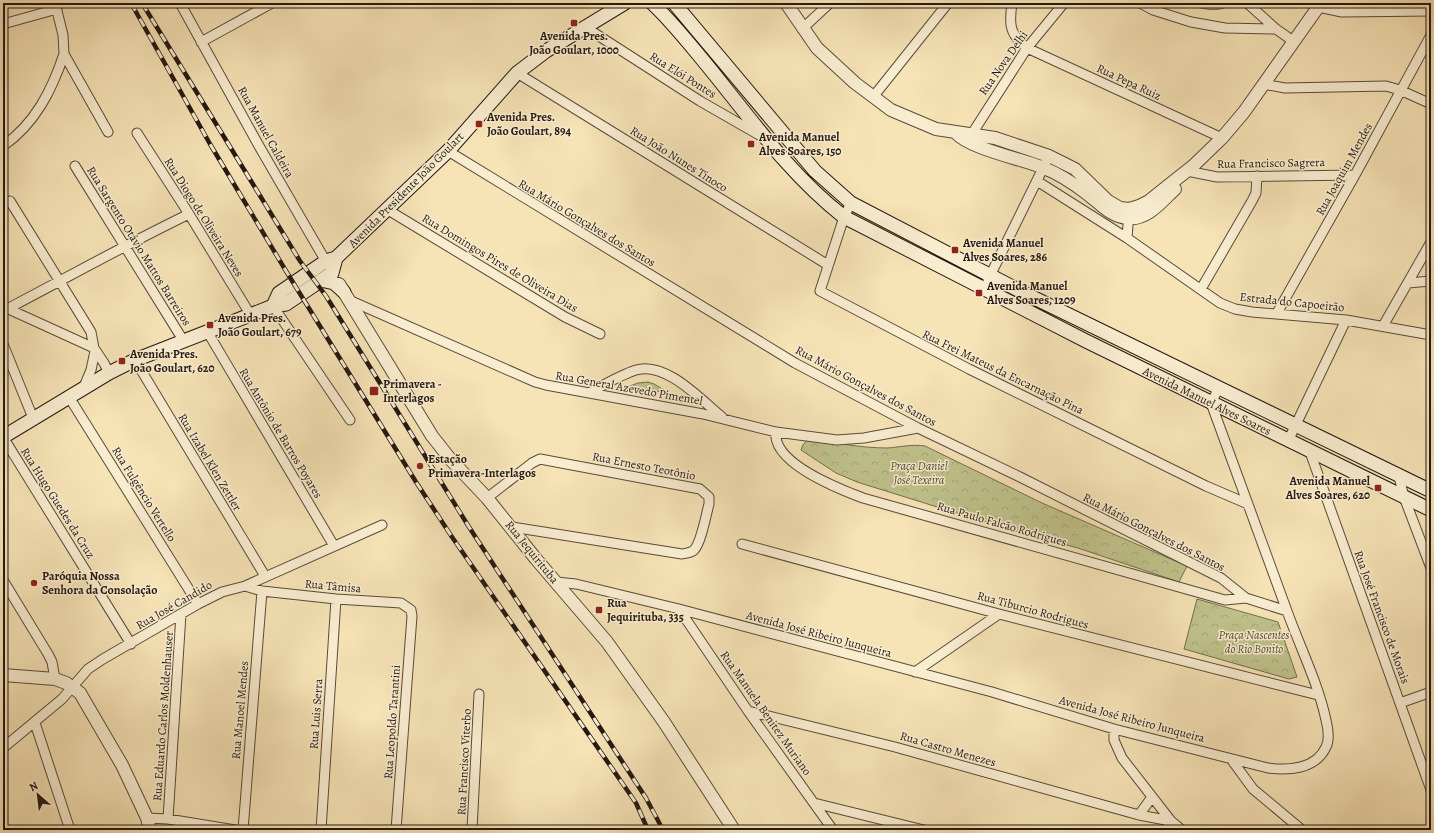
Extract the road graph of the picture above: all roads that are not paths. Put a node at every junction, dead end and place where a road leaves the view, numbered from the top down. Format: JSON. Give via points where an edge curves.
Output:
{"nodes":[{"id":1,"x":180,"y":3,"type":"edge"},
{"id":2,"x":625,"y":3,"type":"edge"},
{"id":3,"x":652,"y":3,"type":"edge"},
{"id":4,"x":674,"y":3,"type":"edge"},
{"id":5,"x":786,"y":3,"type":"edge"},
{"id":6,"x":830,"y":3,"type":"edge"},
{"id":7,"x":948,"y":3,"type":"edge"},
{"id":8,"x":1012,"y":3,"type":"edge"},
{"id":9,"x":1064,"y":3,"type":"edge"},
{"id":10,"x":1140,"y":3,"type":"edge"},
{"id":11,"x":1247,"y":3,"type":"edge"},
{"id":12,"x":269,"y":4,"type":"edge"},
{"id":13,"x":1319,"y":5,"type":"edge"},
{"id":14,"x":56,"y":6,"type":"edge"},
{"id":15,"x":1431,"y":11,"type":"edge"},
{"id":16,"x":3,"y":24,"type":"edge"},
{"id":17,"x":585,"y":27,"type":"junction"},
{"id":18,"x":802,"y":29,"type":"junction"},
{"id":19,"x":1276,"y":29,"type":"junction"},
{"id":20,"x":1431,"y":35,"type":"edge"},
{"id":21,"x":1293,"y":41,"type":"junction"},
{"id":22,"x":201,"y":42,"type":"junction"},
{"id":23,"x":1027,"y":48,"type":"junction"},
{"id":24,"x":64,"y":54,"type":"junction"},
{"id":25,"x":517,"y":73,"type":"junction"},
{"id":26,"x":1263,"y":84,"type":"junction"},
{"id":27,"x":1400,"y":90,"type":"junction"},
{"id":28,"x":873,"y":97,"type":"junction"},
{"id":29,"x":1431,"y":104,"type":"edge"},
{"id":30,"x":108,"y":132,"type":"dead end"},
{"id":31,"x":137,"y":133,"type":"dead end"},
{"id":32,"x":969,"y":137,"type":"junction"},
{"id":33,"x":1222,"y":138,"type":"junction"},
{"id":34,"x":769,"y":140,"type":"junction"},
{"id":35,"x":3,"y":146,"type":"edge"},
{"id":36,"x":448,"y":151,"type":"junction"},
{"id":37,"x":1049,"y":156,"type":"junction"},
{"id":38,"x":74,"y":166,"type":"dead end"},
{"id":39,"x":1043,"y":168,"type":"junction"},
{"id":40,"x":1190,"y":171,"type":"junction"},
{"id":41,"x":1356,"y":175,"type":"junction"},
{"id":42,"x":1257,"y":176,"type":"junction"},
{"id":43,"x":1037,"y":181,"type":"junction"},
{"id":44,"x":10,"y":200,"type":"dead end"},
{"id":45,"x":850,"y":202,"type":"junction"},
{"id":46,"x":388,"y":210,"type":"junction"},
{"id":47,"x":189,"y":214,"type":"junction"},
{"id":48,"x":1128,"y":214,"type":"junction"},
{"id":49,"x":844,"y":217,"type":"junction"},
{"id":50,"x":1127,"y":238,"type":"junction"},
{"id":51,"x":1431,"y":242,"type":"edge"},
{"id":52,"x":124,"y":245,"type":"junction"},
{"id":53,"x":331,"y":259,"type":"junction"},
{"id":54,"x":828,"y":265,"type":"junction"},
{"id":55,"x":332,"y":272,"type":"junction"},
{"id":56,"x":990,"y":274,"type":"junction"},
{"id":57,"x":321,"y":280,"type":"junction"},
{"id":58,"x":61,"y":281,"type":"junction"},
{"id":59,"x":1431,"y":281,"type":"edge"},
{"id":60,"x":1408,"y":283,"type":"junction"},
{"id":61,"x":1201,"y":289,"type":"junction"},
{"id":62,"x":984,"y":290,"type":"junction"},
{"id":63,"x":346,"y":296,"type":"junction"},
{"id":64,"x":273,"y":306,"type":"junction"},
{"id":65,"x":5,"y":308,"type":"edge"},
{"id":66,"x":1276,"y":313,"type":"junction"},
{"id":67,"x":250,"y":314,"type":"junction"},
{"id":68,"x":1346,"y":320,"type":"junction"},
{"id":69,"x":1383,"y":326,"type":"junction"},
{"id":70,"x":207,"y":331,"type":"junction"},
{"id":71,"x":600,"y":334,"type":"dead end"},
{"id":72,"x":1431,"y":335,"type":"edge"},
{"id":73,"x":183,"y":340,"type":"junction"},
{"id":74,"x":3,"y":344,"type":"edge"},
{"id":75,"x":95,"y":349,"type":"junction"},
{"id":76,"x":135,"y":360,"type":"junction"},
{"id":77,"x":109,"y":373,"type":"junction"},
{"id":78,"x":1219,"y":388,"type":"junction"},
{"id":79,"x":83,"y":389,"type":"junction"},
{"id":80,"x":589,"y":392,"type":"junction"},
{"id":81,"x":69,"y":397,"type":"junction"},
{"id":82,"x":1211,"y":403,"type":"junction"},
{"id":83,"x":33,"y":418,"type":"junction"},
{"id":84,"x":724,"y":419,"type":"junction"},
{"id":85,"x":350,"y":420,"type":"dead end"},
{"id":86,"x":1295,"y":426,"type":"junction"},
{"id":87,"x":918,"y":428,"type":"junction"},
{"id":88,"x":776,"y":432,"type":"junction"},
{"id":89,"x":3,"y":437,"type":"edge"},
{"id":90,"x":1288,"y":441,"type":"junction"},
{"id":91,"x":1310,"y":452,"type":"junction"},
{"id":92,"x":1398,"y":473,"type":"junction"},
{"id":93,"x":1431,"y":491,"type":"edge"},
{"id":94,"x":1404,"y":497,"type":"junction"},
{"id":95,"x":487,"y":498,"type":"junction"},
{"id":96,"x":1248,"y":504,"type":"junction"},
{"id":97,"x":1431,"y":510,"type":"edge"},
{"id":98,"x":382,"y":525,"type":"dead end"},
{"id":99,"x":512,"y":527,"type":"junction"},
{"id":100,"x":742,"y":544,"type":"dead end"},
{"id":101,"x":334,"y":546,"type":"junction"},
{"id":102,"x":1431,"y":568,"type":"edge"},
{"id":103,"x":265,"y":576,"type":"junction"},
{"id":104,"x":3,"y":580,"type":"edge"},
{"id":105,"x":556,"y":582,"type":"junction"},
{"id":106,"x":245,"y":586,"type":"junction"},
{"id":107,"x":262,"y":591,"type":"junction"},
{"id":108,"x":1246,"y":598,"type":"junction"},
{"id":109,"x":336,"y":600,"type":"junction"},
{"id":110,"x":198,"y":604,"type":"junction"},
{"id":111,"x":679,"y":609,"type":"junction"},
{"id":112,"x":1287,"y":611,"type":"junction"},
{"id":113,"x":181,"y":614,"type":"junction"},
{"id":114,"x":999,"y":614,"type":"junction"},
{"id":115,"x":412,"y":616,"type":"joint"},
{"id":116,"x":131,"y":644,"type":"junction"},
{"id":117,"x":915,"y":672,"type":"junction"},
{"id":118,"x":3,"y":675,"type":"edge"},
{"id":119,"x":55,"y":679,"type":"junction"},
{"id":120,"x":72,"y":687,"type":"junction"},
{"id":121,"x":1431,"y":692,"type":"edge"},
{"id":122,"x":479,"y":694,"type":"dead end"},
{"id":123,"x":1318,"y":695,"type":"junction"},
{"id":124,"x":1400,"y":703,"type":"junction"},
{"id":125,"x":748,"y":711,"type":"junction"},
{"id":126,"x":35,"y":723,"type":"junction"},
{"id":127,"x":1114,"y":729,"type":"junction"},
{"id":128,"x":3,"y":748,"type":"edge"},
{"id":129,"x":1231,"y":759,"type":"junction"},
{"id":130,"x":1431,"y":790,"type":"edge"},
{"id":131,"x":1152,"y":797,"type":"junction"},
{"id":132,"x":814,"y":803,"type":"junction"},
{"id":133,"x":1140,"y":815,"type":"junction"},
{"id":134,"x":168,"y":819,"type":"junction"},
{"id":135,"x":148,"y":824,"type":"edge"},
{"id":136,"x":1169,"y":826,"type":"edge"},
{"id":137,"x":732,"y":828,"type":"edge"},
{"id":138,"x":70,"y":830,"type":"edge"},
{"id":139,"x":235,"y":830,"type":"edge"},
{"id":140,"x":243,"y":830,"type":"edge"},
{"id":141,"x":320,"y":830,"type":"edge"},
{"id":142,"x":396,"y":830,"type":"edge"},
{"id":143,"x":472,"y":830,"type":"edge"},
{"id":144,"x":834,"y":830,"type":"edge"},
{"id":145,"x":924,"y":830,"type":"edge"},
{"id":146,"x":1182,"y":830,"type":"edge"},
{"id":147,"x":1302,"y":830,"type":"edge"}],
"edges":[{"from":1,"to":22,"type":"street","name":"Rua Manuel Caldeira"},
{"from":2,"to":17,"type":"main road","name":"Avenida Presidente João Goulart"},
{"from":3,"to":34,"type":"main road","name":"Avenida Manuel Alves Soares","via":[[680,32]]},
{"from":4,"to":45,"type":"main road","name":"Avenida Manuel Alves Soares","via":[[815,171]]},
{"from":5,"to":18,"type":"street"},
{"from":6,"to":18,"type":"street"},
{"from":7,"to":28,"type":"street"},
{"from":8,"to":23,"type":"street","via":[[1010,25],[1016,39]]},
{"from":9,"to":23,"type":"street","name":"Rua Nova Delhi"},
{"from":10,"to":19,"type":"street","via":[[1153,10],[1191,22],[1225,28]]},
{"from":11,"to":19,"type":"street"},
{"from":12,"to":22,"type":"street"},
{"from":13,"to":15,"type":"street","via":[[1342,12]]},
{"from":13,"to":21,"type":"street"},
{"from":14,"to":16,"type":"street"},
{"from":14,"to":24,"type":"street","via":[[63,35]]},
{"from":17,"to":25,"type":"main road","name":"Avenida Presidente João Goulart"},
{"from":17,"to":34,"type":"street","name":"Rua Elói Pontes","via":[[700,101]]},
{"from":18,"to":28,"type":"street","via":[[817,48]]},
{"from":19,"to":21,"type":"street"},
{"from":20,"to":27,"type":"street","name":"Rua Joaquim Mendes"},
{"from":21,"to":26,"type":"street"},
{"from":22,"to":53,"type":"street","name":"Rua Manuel Caldeira"},
{"from":23,"to":32,"type":"street","name":"Rua Nova Delhi"},
{"from":23,"to":33,"type":"street","name":"Rua Pepa Ruiz"},
{"from":24,"to":30,"type":"street"},
{"from":24,"to":35,"type":"street","via":[[57,75],[38,111],[26,126]]},
{"from":25,"to":36,"type":"main road","name":"Avenida Presidente João Goulart"},
{"from":25,"to":54,"type":"street","name":"Rua João Nunes Tinoco"},
{"from":26,"to":27,"type":"street","via":[[1285,88],[1386,86]]},
{"from":26,"to":33,"type":"street"},
{"from":27,"to":29,"type":"street"},
{"from":27,"to":41,"type":"street","name":"Rua Joaquim Mendes"},
{"from":28,"to":32,"type":"street","via":[[891,110],[936,128],[955,131],[960,137]]},
{"from":31,"to":47,"type":"street","name":"Rua Diogo de Oliveira Neves"},
{"from":32,"to":37,"type":"street","via":[[1011,142]]},
{"from":32,"to":39,"type":"street"},
{"from":33,"to":40,"type":"street"},
{"from":34,"to":49,"type":"main road","name":"Avenida Manuel Alves Soares","via":[[791,168]]},
{"from":36,"to":46,"type":"main road","name":"Avenida Presidente João Goulart"},
{"from":36,"to":87,"type":"street","name":"Rua Mário Gonçalves dos Santos","via":[[795,363]]},
{"from":37,"to":39,"type":"street"},
{"from":37,"to":48,"type":"street","via":[[1075,169],[1108,201]]},
{"from":38,"to":52,"type":"street","name":"Rua Sargento Otávio Mattos Barreiros"},
{"from":39,"to":43,"type":"street"},
{"from":39,"to":48,"type":"street","via":[[1064,178],[1113,215]]},
{"from":40,"to":42,"type":"street","name":"Rua Francisco Sagrera","via":[[1217,177]]},
{"from":40,"to":48,"type":"street","via":[[1150,212],[1140,217]]},
{"from":41,"to":42,"type":"street","name":"Rua Francisco Sagrera"},
{"from":41,"to":66,"type":"street","name":"Rua Joaquim Mendes"},
{"from":42,"to":61,"type":"street","via":[[1256,192],[1252,201]]},
{"from":43,"to":50,"type":"street"},
{"from":43,"to":56,"type":"street"},
{"from":44,"to":58,"type":"street"},
{"from":45,"to":49,"type":"street"},
{"from":45,"to":56,"type":"main road","name":"Avenida Manuel Alves Soares"},
{"from":46,"to":53,"type":"main road","name":"Avenida Presidente João Goulart"},
{"from":46,"to":71,"type":"street","name":"Rua Domingos Pires de Oliveira Dias","via":[[552,309]]},
{"from":47,"to":52,"type":"street"},
{"from":47,"to":67,"type":"street","name":"Rua Diogo de Oliveira Neves"},
{"from":48,"to":50,"type":"street"},
{"from":49,"to":54,"type":"street","name":"Rua Frei Mateus da Encarnação Pina"},
{"from":49,"to":62,"type":"main road","name":"Avenida Manuel Alves Soares"},
{"from":50,"to":61,"type":"street","name":"Estrada do Capoeirão"},
{"from":51,"to":60,"type":"street"},
{"from":52,"to":58,"type":"street"},
{"from":52,"to":73,"type":"street","name":"Rua Sargento Otávio Mattos Barreiros"},
{"from":53,"to":55,"type":"main road"},
{"from":53,"to":64,"type":"main road","name":"Avenida Presidente João Goulart","via":[[279,293]]},
{"from":54,"to":96,"type":"street","name":"Rua Frei Mateus da Encarnação Pina","via":[[820,291],[837,301],[968,369],[1206,486]]},
{"from":55,"to":57,"type":"main road"},
{"from":55,"to":63,"type":"street","name":"Rua Jequirituba"},
{"from":56,"to":62,"type":"street"},
{"from":56,"to":78,"type":"main road","name":"Avenida Manuel Alves Soares"},
{"from":57,"to":63,"type":"main road","via":[[334,283]]},
{"from":57,"to":64,"type":"main road","via":[[286,304]]},
{"from":58,"to":65,"type":"street"},
{"from":58,"to":75,"type":"street","via":[[91,332]]},
{"from":59,"to":60,"type":"street"},
{"from":60,"to":69,"type":"street"},
{"from":61,"to":66,"type":"street","name":"Estrada do Capoeirão","via":[[1220,303],[1235,309]]},
{"from":62,"to":82,"type":"main road","name":"Avenida Manuel Alves Soares"},
{"from":63,"to":80,"type":"street","name":"Rua General Azevedo Pimentel","via":[[534,382]]},
{"from":63,"to":95,"type":"street","name":"Rua Jequirituba","via":[[432,436]]},
{"from":64,"to":67,"type":"main road"},
{"from":64,"to":85,"type":"street"},
{"from":65,"to":75,"type":"street"},
{"from":66,"to":68,"type":"street","name":"Estrada do Capoeirão"},
{"from":67,"to":70,"type":"main road"},
{"from":68,"to":69,"type":"street","name":"Estrada do Capoeirão"},
{"from":68,"to":86,"type":"street"},
{"from":69,"to":72,"type":"street","name":"Estrada do Capoeirão"},
{"from":70,"to":73,"type":"main road"},
{"from":70,"to":101,"type":"street","name":"Rua Antônio de Barros Poyares"},
{"from":73,"to":76,"type":"main road"},
{"from":74,"to":83,"type":"street"},
{"from":75,"to":77,"type":"street"},
{"from":75,"to":79,"type":"street","via":[[91,370]]},
{"from":76,"to":77,"type":"main road"},
{"from":76,"to":103,"type":"street","name":"Rua Izabel Klen Zettler"},
{"from":77,"to":79,"type":"main road"},
{"from":78,"to":82,"type":"street"},
{"from":78,"to":86,"type":"main road","name":"Avenida Manuel Alves Soares"},
{"from":79,"to":81,"type":"main road"},
{"from":80,"to":84,"type":"street","name":"Rua General Azevedo Pimentel"},
{"from":80,"to":84,"type":"street","via":[[638,370],[658,370],[669,374]]},
{"from":81,"to":83,"type":"main road"},
{"from":81,"to":110,"type":"street","name":"Rua Fulgêncio Vertello"},
{"from":82,"to":90,"type":"main road","name":"Avenida Manuel Alves Soares"},
{"from":82,"to":96,"type":"street","name":"Avenida José Ribeiro Junqueira"},
{"from":83,"to":89,"type":"main road"},
{"from":84,"to":88,"type":"street","name":"Rua General Azevedo Pimentel"},
{"from":86,"to":90,"type":"street"},
{"from":86,"to":92,"type":"main road","name":"Avenida Manuel Alves Soares"},
{"from":87,"to":88,"type":"street","name":"Rua General Azevedo Pimentel","via":[[837,440]]},
{"from":87,"to":108,"type":"street","name":"Rua Mário Gonçalves dos Santos","via":[[1221,578]]},
{"from":88,"to":108,"type":"street","name":"Rua Paulo Falcão Rodrigues","via":[[777,445],[812,476],[863,498],[1225,600]]},
{"from":89,"to":116,"type":"street","name":"Rua Hugo Guedes da Cruz"},
{"from":90,"to":91,"type":"main road","name":"Avenida Manuel Alves Soares"},
{"from":91,"to":94,"type":"main road","name":"Avenida Manuel Alves Soares"},
{"from":91,"to":124,"type":"street","name":"Rua José Francisco de Morais"},
{"from":92,"to":93,"type":"main road","name":"Avenida Manuel Alves Soares"},
{"from":92,"to":94,"type":"street"},
{"from":94,"to":97,"type":"main road","name":"Avenida Manuel Alves Soares"},
{"from":94,"to":102,"type":"street"},
{"from":95,"to":99,"type":"street","name":"Rua Jequirituba"},
{"from":95,"to":99,"type":"street","name":"Rua Ernesto Teotônio","via":[[540,459],[700,489],[709,497],[697,546],[691,552],[682,554]]},
{"from":96,"to":112,"type":"street","name":"Avenida José Ribeiro Junqueira"},
{"from":98,"to":101,"type":"street","name":"Rua José Candido"},
{"from":99,"to":105,"type":"street","name":"Rua Jequirituba"},
{"from":100,"to":114,"type":"street","name":"Rua Tiburcio Rodrigues"},
{"from":101,"to":103,"type":"street","name":"Rua José Candido"},
{"from":103,"to":106,"type":"street","name":"Rua José Candido"},
{"from":104,"to":119,"type":"street","via":[[48,654]]},
{"from":105,"to":111,"type":"street","name":"Avenida José Ribeiro Junqueira","via":[[576,584]]},
{"from":105,"to":137,"type":"street","name":"Rua Jequirituba","via":[[624,664],[709,789]]},
{"from":106,"to":107,"type":"street","name":"Rua Tâmisa"},
{"from":106,"to":110,"type":"street","name":"Rua José Candido","via":[[222,592]]},
{"from":107,"to":109,"type":"street","name":"Rua Tâmisa"},
{"from":107,"to":140,"type":"street","name":"Rua Manoel Mendes"},
{"from":108,"to":112,"type":"street","name":"Rua Mário Gonçalves dos Santos"},
{"from":109,"to":115,"type":"street","name":"Rua Tâmisa","via":[[401,603],[408,607]]},
{"from":109,"to":141,"type":"street","name":"Rua Luis Serra"},
{"from":110,"to":113,"type":"street","name":"Rua José Candido"},
{"from":111,"to":117,"type":"street","name":"Avenida José Ribeiro Junqueira"},
{"from":111,"to":125,"type":"street","name":"Rua Manuela Benitez Muriano"},
{"from":112,"to":123,"type":"street","name":"Avenida José Ribeiro Junqueira"},
{"from":113,"to":116,"type":"street","name":"Rua José Candido"},
{"from":113,"to":134,"type":"street","name":"Rua Eduardo Carlos Moldenhauser"},
{"from":114,"to":117,"type":"street"},
{"from":114,"to":123,"type":"street","name":"Rua Tiburcio Rodrigues"},
{"from":115,"to":142,"type":"street","name":"Rua Leopoldo Tarantini"},
{"from":116,"to":120,"type":"street","name":"Rua José Candido","via":[[88,669]]},
{"from":117,"to":127,"type":"street","name":"Avenida José Ribeiro Junqueira"},
{"from":118,"to":119,"type":"street"},
{"from":119,"to":120,"type":"street"},
{"from":120,"to":126,"type":"street","name":"Rua José Candido"},
{"from":120,"to":135,"type":"street","via":[[80,693],[92,710],[122,765]]},
{"from":121,"to":124,"type":"street"},
{"from":122,"to":143,"type":"street","name":"Rua Francisco Viterbo"},
{"from":123,"to":129,"type":"street","name":"Avenida José Ribeiro Junqueira","via":[[1328,732],[1326,746],[1318,758],[1300,768],[1278,770]]},
{"from":124,"to":130,"type":"street","name":"Rua José Francisco de Morais"},
{"from":125,"to":132,"type":"street","name":"Rua Manuela Benitez Muriano"},
{"from":125,"to":133,"type":"street","name":"Rua Castro Menezes","via":[[895,747]]},
{"from":126,"to":128,"type":"street","name":"Rua José Candido"},
{"from":126,"to":138,"type":"street"},
{"from":127,"to":129,"type":"street","name":"Avenida José Ribeiro Junqueira"},
{"from":127,"to":131,"type":"street","via":[[1114,740],[1118,750]]},
{"from":129,"to":147,"type":"street","via":[[1253,789]]},
{"from":131,"to":133,"type":"street"},
{"from":131,"to":136,"type":"street"},
{"from":132,"to":144,"type":"street","name":"Rua Manuela Benitez Muriano"},
{"from":132,"to":145,"type":"street"},
{"from":133,"to":136,"type":"street","name":"Rua Castro Menezes"},
{"from":134,"to":135,"type":"street"},
{"from":134,"to":139,"type":"street"},
{"from":136,"to":146,"type":"street"}]}
